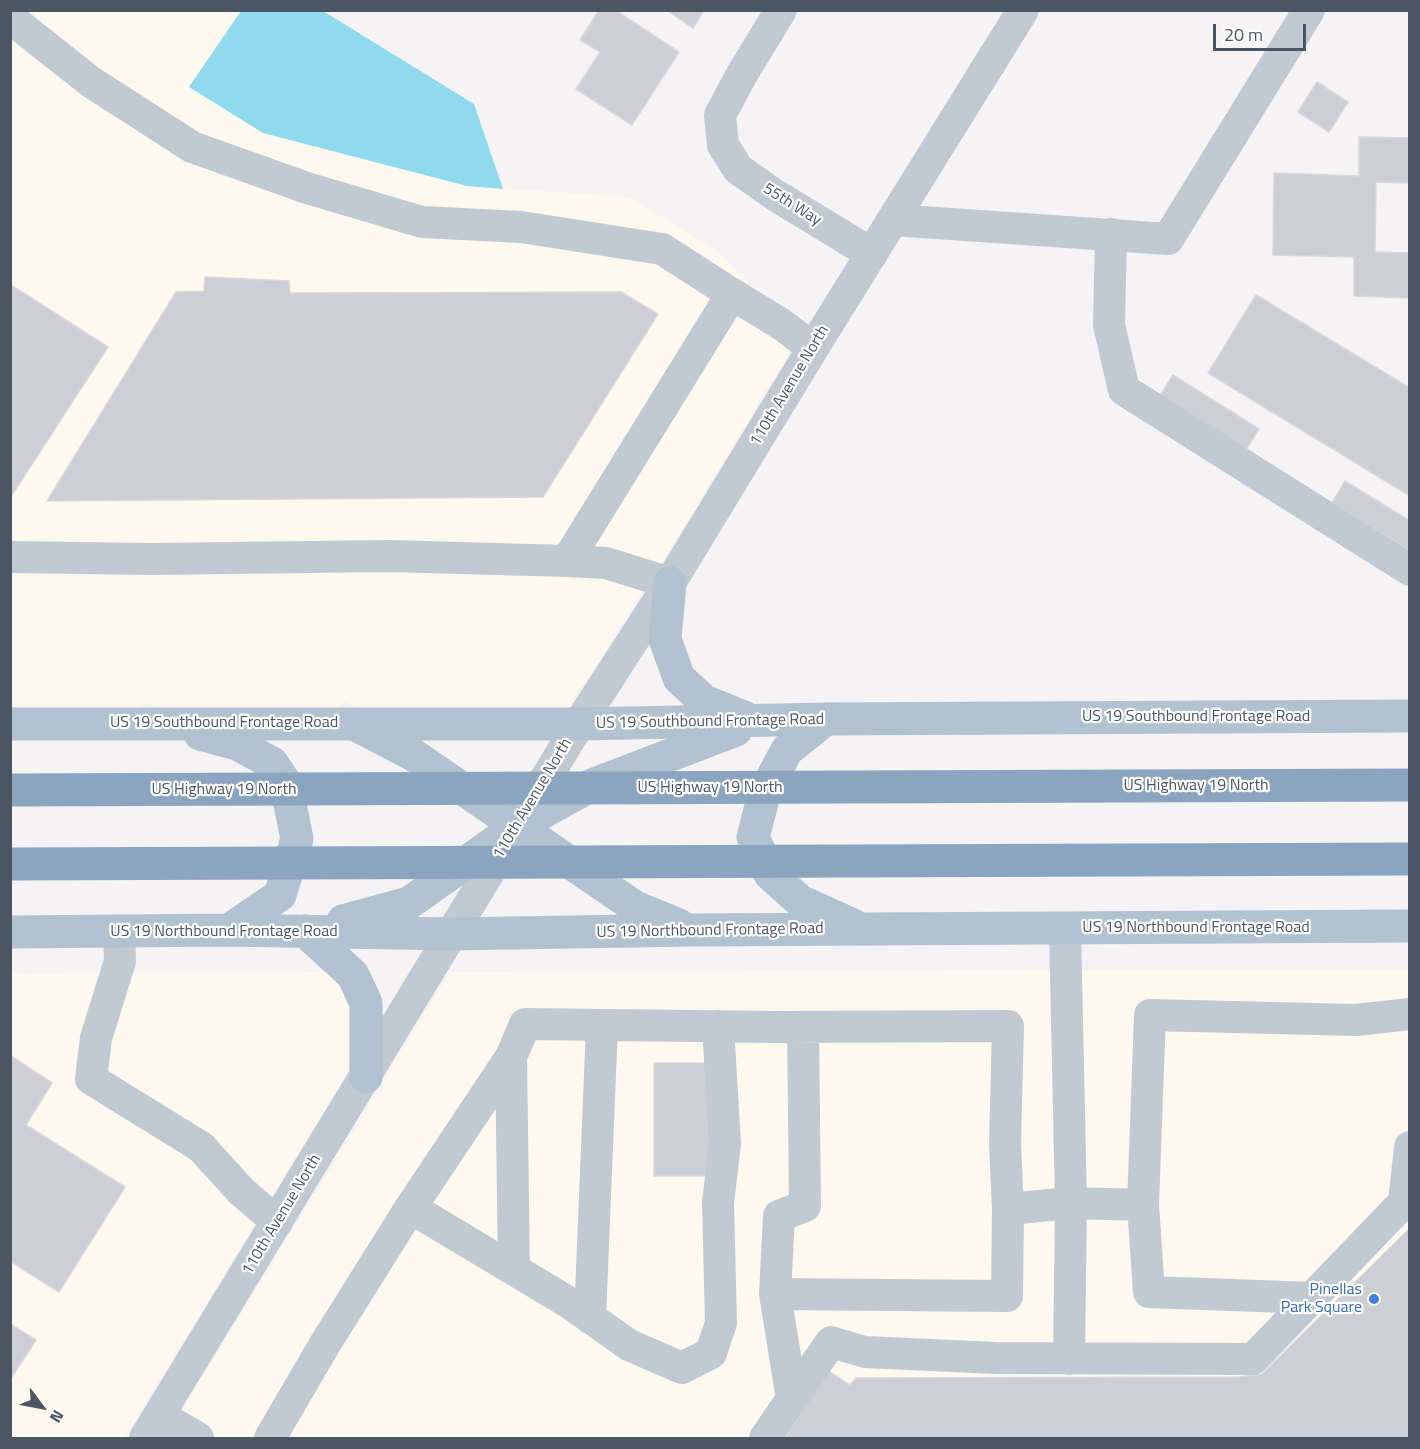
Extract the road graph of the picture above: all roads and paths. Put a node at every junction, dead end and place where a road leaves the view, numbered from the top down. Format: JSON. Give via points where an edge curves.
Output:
{"nodes":[{"id":1,"x":782,"y":10,"type":"edge"},
{"id":2,"x":1023,"y":10,"type":"edge"},
{"id":3,"x":1309,"y":10,"type":"edge"},
{"id":4,"x":19,"y":18,"type":"edge"},
{"id":5,"x":893,"y":220,"type":"junction"},
{"id":6,"x":1110,"y":234,"type":"junction"},
{"id":7,"x":872,"y":254,"type":"junction"},
{"id":8,"x":732,"y":294,"type":"junction"},
{"id":9,"x":813,"y":348,"type":"junction"},
{"id":10,"x":10,"y":557,"type":"edge"},
{"id":11,"x":567,"y":561,"type":"junction"},
{"id":12,"x":1410,"y":570,"type":"edge"},
{"id":13,"x":670,"y":583,"type":"junction"},
{"id":14,"x":1410,"y":716,"type":"edge"},
{"id":15,"x":826,"y":719,"type":"junction"},
{"id":16,"x":757,"y":722,"type":"junction"},
{"id":17,"x":157,"y":723,"type":"junction"},
{"id":18,"x":352,"y":723,"type":"junction"},
{"id":19,"x":10,"y":724,"type":"edge"},
{"id":20,"x":579,"y":724,"type":"junction"},
{"id":21,"x":1410,"y":785,"type":"edge"},
{"id":22,"x":10,"y":790,"type":"edge"},
{"id":23,"x":516,"y":827,"type":"junction"},
{"id":24,"x":1410,"y":859,"type":"edge"},
{"id":25,"x":10,"y":864,"type":"edge"},
{"id":26,"x":1410,"y":926,"type":"edge"},
{"id":27,"x":1065,"y":928,"type":"junction"},
{"id":28,"x":863,"y":929,"type":"junction"},
{"id":29,"x":229,"y":930,"type":"junction"},
{"id":30,"x":692,"y":930,"type":"junction"},
{"id":31,"x":119,"y":931,"type":"junction"},
{"id":32,"x":305,"y":931,"type":"junction"},
{"id":33,"x":10,"y":932,"type":"edge"},
{"id":34,"x":451,"y":934,"type":"junction"},
{"id":35,"x":1410,"y":1014,"type":"edge"},
{"id":36,"x":602,"y":1025,"type":"junction"},
{"id":37,"x":718,"y":1026,"type":"junction"},
{"id":38,"x":803,"y":1027,"type":"junction"},
{"id":39,"x":511,"y":1057,"type":"junction"},
{"id":40,"x":366,"y":1077,"type":"junction"},
{"id":41,"x":1410,"y":1147,"type":"edge"},
{"id":42,"x":1071,"y":1203,"type":"junction"},
{"id":43,"x":1143,"y":1206,"type":"junction"},
{"id":44,"x":411,"y":1208,"type":"junction"},
{"id":45,"x":1008,"y":1209,"type":"junction"},
{"id":46,"x":277,"y":1222,"type":"junction"},
{"id":47,"x":514,"y":1269,"type":"junction"},
{"id":48,"x":775,"y":1294,"type":"junction"},
{"id":49,"x":1312,"y":1298,"type":"junction"},
{"id":50,"x":598,"y":1323,"type":"junction"},
{"id":51,"x":1069,"y":1359,"type":"junction"},
{"id":52,"x":792,"y":1399,"type":"junction"},
{"id":53,"x":152,"y":1427,"type":"edge"},
{"id":54,"x":198,"y":1438,"type":"edge"},
{"id":55,"x":270,"y":1438,"type":"edge"},
{"id":56,"x":765,"y":1438,"type":"edge"}],
"edges":[{"from":1,"to":7,"type":"street","name":"55th Way","via":[[720,114],[723,145],[738,169]]},
{"from":2,"to":5,"type":"street","name":"110th Avenue North"},
{"from":3,"to":6,"type":"street","via":[[1168,239]]},
{"from":4,"to":8,"type":"street","via":[[92,82],[192,147],[307,188],[422,222],[520,227],[662,249]]},
{"from":5,"to":6,"type":"street"},
{"from":5,"to":7,"type":"street","name":"110th Avenue North"},
{"from":6,"to":12,"type":"street","via":[[1109,325],[1124,390]]},
{"from":7,"to":9,"type":"street","name":"110th Avenue North"},
{"from":8,"to":9,"type":"street"},
{"from":8,"to":11,"type":"street"},
{"from":9,"to":13,"type":"street","name":"110th Avenue North"},
{"from":10,"to":11,"type":"street","via":[[390,556]]},
{"from":11,"to":13,"type":"street","via":[[606,562]]},
{"from":13,"to":16,"type":"main road","via":[[665,639],[679,678],[704,701]]},
{"from":13,"to":20,"type":"street","name":"110th Avenue North"},
{"from":14,"to":15,"type":"main road","name":"US 19 Southbound Frontage Road"},
{"from":15,"to":16,"type":"main road","name":"US 19 Southbound Frontage Road"},
{"from":15,"to":28,"type":"main road","via":[[787,750],[765,790],[753,837],[770,874],[800,901]]},
{"from":16,"to":20,"type":"main road","name":"US 19 Southbound Frontage Road"},
{"from":16,"to":23,"type":"main road","via":[[592,785]]},
{"from":17,"to":18,"type":"main road","name":"US 19 Southbound Frontage Road"},
{"from":17,"to":19,"type":"main road","name":"US 19 Southbound Frontage Road"},
{"from":17,"to":29,"type":"main road","via":[[237,744],[272,763],[286,784],[297,839],[280,895]]},
{"from":18,"to":20,"type":"main road","name":"US 19 Southbound Frontage Road"},
{"from":18,"to":23,"type":"main road","via":[[412,754]]},
{"from":20,"to":23,"type":"street","name":"110th Avenue North"},
{"from":21,"to":22,"type":"highway","name":"US Highway 19 North"},
{"from":23,"to":30,"type":"main road","via":[[635,907]]},
{"from":23,"to":32,"type":"main road","via":[[409,903]]},
{"from":23,"to":34,"type":"street","name":"110th Avenue North"},
{"from":24,"to":25,"type":"highway"},
{"from":26,"to":27,"type":"main road","name":"US 19 Northbound Frontage Road"},
{"from":27,"to":28,"type":"main road","name":"US 19 Northbound Frontage Road"},
{"from":27,"to":42,"type":"street"},
{"from":28,"to":30,"type":"main road","name":"US 19 Northbound Frontage Road"},
{"from":29,"to":31,"type":"main road","name":"US 19 Northbound Frontage Road"},
{"from":29,"to":32,"type":"main road","name":"US 19 Northbound Frontage Road"},
{"from":30,"to":34,"type":"main road","name":"US 19 Northbound Frontage Road"},
{"from":31,"to":33,"type":"main road","name":"US 19 Northbound Frontage Road"},
{"from":31,"to":46,"type":"street","via":[[120,961],[96,1038],[91,1079],[201,1147],[241,1191]]},
{"from":32,"to":34,"type":"main road","name":"US 19 Northbound Frontage Road"},
{"from":32,"to":40,"type":"main road","via":[[353,975],[366,1003]]},
{"from":34,"to":40,"type":"street","name":"110th Avenue North"},
{"from":35,"to":43,"type":"street","via":[[1356,1020],[1150,1015]]},
{"from":36,"to":37,"type":"street"},
{"from":36,"to":39,"type":"street","via":[[525,1024]]},
{"from":36,"to":50,"type":"street"},
{"from":37,"to":38,"type":"street"},
{"from":37,"to":50,"type":"street","via":[[725,1144],[718,1203],[721,1323],[711,1353],[682,1368],[629,1345]]},
{"from":38,"to":45,"type":"street","via":[[1008,1026]]},
{"from":38,"to":48,"type":"street","via":[[805,1206],[779,1216]]},
{"from":39,"to":44,"type":"street"},
{"from":39,"to":47,"type":"street"},
{"from":40,"to":46,"type":"street","name":"110th Avenue North"},
{"from":41,"to":49,"type":"street","via":[[1404,1202]]},
{"from":42,"to":43,"type":"street"},
{"from":42,"to":45,"type":"street"},
{"from":42,"to":51,"type":"street"},
{"from":43,"to":49,"type":"street","via":[[1149,1292]]},
{"from":44,"to":47,"type":"street"},
{"from":44,"to":55,"type":"street"},
{"from":45,"to":48,"type":"street","via":[[1007,1296]]},
{"from":46,"to":53,"type":"street","name":"110th Avenue North"},
{"from":47,"to":50,"type":"street"},
{"from":48,"to":52,"type":"street"},
{"from":49,"to":51,"type":"street","via":[[1253,1359]]},
{"from":51,"to":52,"type":"street","via":[[865,1352],[831,1341]]},
{"from":52,"to":56,"type":"street"},
{"from":53,"to":54,"type":"street"}]}
